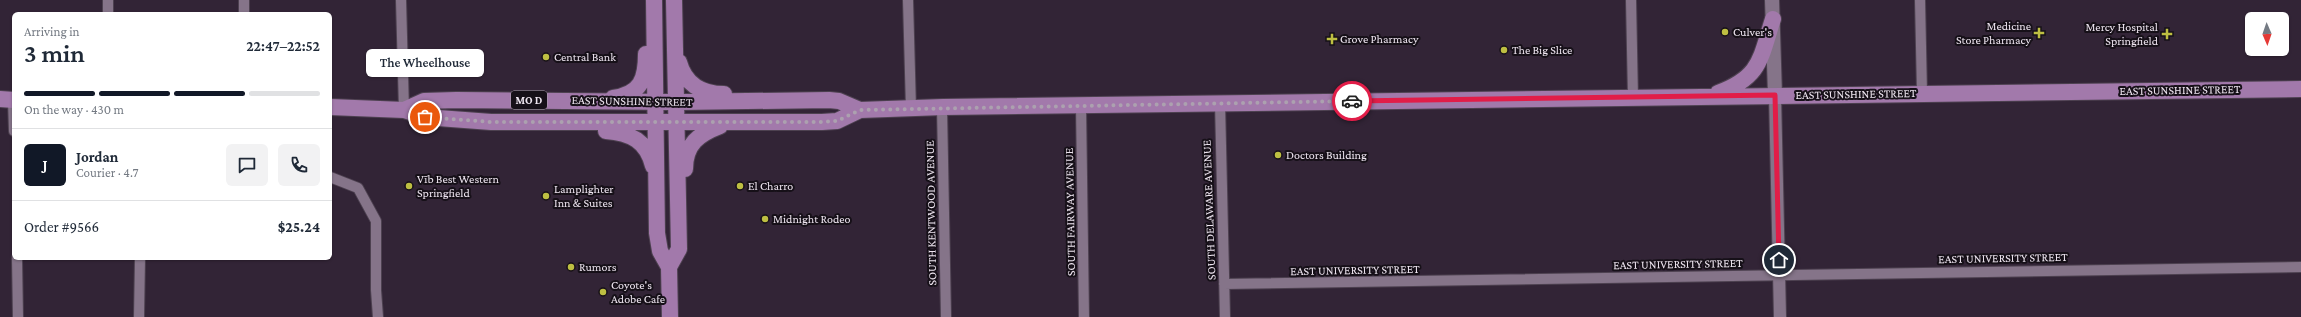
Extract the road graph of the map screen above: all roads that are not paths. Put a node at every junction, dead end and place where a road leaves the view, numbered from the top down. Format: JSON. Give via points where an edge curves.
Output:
{"nodes":[{"id":1,"x":108,"y":0,"type":"edge"},
{"id":2,"x":244,"y":0,"type":"edge"},
{"id":3,"x":401,"y":0,"type":"edge"},
{"id":4,"x":646,"y":0,"type":"edge"},
{"id":5,"x":654,"y":0,"type":"edge"},
{"id":6,"x":674,"y":0,"type":"edge"},
{"id":7,"x":908,"y":0,"type":"edge"},
{"id":8,"x":1630,"y":0,"type":"edge"},
{"id":9,"x":1772,"y":0,"type":"edge"},
{"id":10,"x":1920,"y":0,"type":"edge"},
{"id":11,"x":108,"y":12,"type":"edge"},
{"id":12,"x":244,"y":12,"type":"edge"},
{"id":13,"x":1773,"y":19,"type":"junction"},
{"id":14,"x":676,"y":50,"type":"junction"},
{"id":15,"x":2283,"y":88,"type":"junction"},
{"id":16,"x":2301,"y":89,"type":"edge"},
{"id":17,"x":1922,"y":93,"type":"junction"},
{"id":18,"x":1775,"y":95,"type":"junction"},
{"id":19,"x":1708,"y":96,"type":"junction"},
{"id":20,"x":1633,"y":98,"type":"junction"},
{"id":21,"x":2301,"y":98,"type":"edge"},
{"id":22,"x":9,"y":100,"type":"edge"},
{"id":23,"x":829,"y":100,"type":"junction"},
{"id":24,"x":597,"y":101,"type":"junction"},
{"id":25,"x":656,"y":102,"type":"junction"},
{"id":26,"x":678,"y":102,"type":"junction"},
{"id":27,"x":1220,"y":103,"type":"junction"},
{"id":28,"x":1081,"y":106,"type":"junction"},
{"id":29,"x":332,"y":107,"type":"edge"},
{"id":30,"x":942,"y":108,"type":"junction"},
{"id":31,"x":911,"y":109,"type":"junction"},
{"id":32,"x":404,"y":110,"type":"junction"},
{"id":33,"x":860,"y":110,"type":"junction"},
{"id":34,"x":12,"y":119,"type":"edge"},
{"id":35,"x":491,"y":122,"type":"junction"},
{"id":36,"x":656,"y":123,"type":"junction"},
{"id":37,"x":678,"y":123,"type":"junction"},
{"id":38,"x":728,"y":123,"type":"junction"},
{"id":39,"x":332,"y":178,"type":"edge"},
{"id":40,"x":657,"y":182,"type":"junction"},
{"id":41,"x":679,"y":237,"type":"junction"},
{"id":42,"x":17,"y":260,"type":"edge"},
{"id":43,"x":140,"y":260,"type":"edge"},
{"id":44,"x":669,"y":267,"type":"junction"},
{"id":45,"x":2301,"y":267,"type":"edge"},
{"id":46,"x":1779,"y":275,"type":"junction"},
{"id":47,"x":1224,"y":284,"type":"junction"},
{"id":48,"x":18,"y":317,"type":"edge"},
{"id":49,"x":139,"y":317,"type":"edge"},
{"id":50,"x":378,"y":317,"type":"edge"},
{"id":51,"x":670,"y":317,"type":"edge"},
{"id":52,"x":946,"y":317,"type":"edge"},
{"id":53,"x":1084,"y":317,"type":"edge"},
{"id":54,"x":1225,"y":317,"type":"edge"},
{"id":55,"x":1780,"y":317,"type":"edge"}],
"edges":[{"from":1,"to":11,"type":"street"},
{"from":2,"to":12,"type":"street"},
{"from":3,"to":32,"type":"street"},
{"from":4,"to":24,"type":"main road","via":[[646,67],[642,82],[626,95]]},
{"from":5,"to":25,"type":"main road"},
{"from":6,"to":14,"type":"main road"},
{"from":7,"to":31,"type":"street"},
{"from":8,"to":20,"type":"street"},
{"from":9,"to":13,"type":"main road"},
{"from":10,"to":17,"type":"street"},
{"from":13,"to":18,"type":"main road"},
{"from":13,"to":19,"type":"main road","via":[[1760,58],[1752,73],[1741,84]]},
{"from":14,"to":23,"type":"main road","via":[[684,76],[690,83],[707,92],[804,95]]},
{"from":14,"to":26,"type":"main road"},
{"from":15,"to":16,"type":"main road","name":"EAST SUNSHINE STREET"},
{"from":15,"to":17,"type":"main road","name":"EAST SUNSHINE STREET"},
{"from":15,"to":21,"type":"main road"},
{"from":17,"to":18,"type":"main road","name":"EAST SUNSHINE STREET"},
{"from":18,"to":19,"type":"main road","name":"EAST SUNSHINE STREET"},
{"from":18,"to":46,"type":"street"},
{"from":19,"to":20,"type":"main road","name":"EAST SUNSHINE STREET"},
{"from":20,"to":27,"type":"main road","name":"EAST SUNSHINE STREET"},
{"from":22,"to":34,"type":"street"},
{"from":23,"to":26,"type":"main road","name":"EAST SUNSHINE STREET"},
{"from":23,"to":33,"type":"main road","name":"EAST SUNSHINE STREET","via":[[839,101]]},
{"from":24,"to":25,"type":"main road","name":"EAST SUNSHINE STREET","number":"MO D"},
{"from":24,"to":32,"type":"main road","name":"EAST SUNSHINE STREET","number":"MO D","via":[[424,101]]},
{"from":25,"to":26,"type":"main road","name":"EAST SUNSHINE STREET"},
{"from":25,"to":36,"type":"main road"},
{"from":26,"to":37,"type":"main road"},
{"from":27,"to":28,"type":"main road","name":"EAST SUNSHINE STREET"},
{"from":27,"to":47,"type":"street","name":"SOUTH DELAWARE AVENUE"},
{"from":28,"to":30,"type":"main road","name":"EAST SUNSHINE STREET"},
{"from":28,"to":53,"type":"street","name":"SOUTH FAIRWAY AVENUE"},
{"from":29,"to":32,"type":"main road","name":"EAST SUNSHINE STREET","number":"MO D"},
{"from":30,"to":31,"type":"main road","name":"EAST SUNSHINE STREET"},
{"from":30,"to":52,"type":"street","name":"SOUTH KENTWOOD AVENUE"},
{"from":31,"to":33,"type":"main road","name":"EAST SUNSHINE STREET"},
{"from":32,"to":35,"type":"main road","name":"EAST SUNSHINE STREET","number":"MO D","via":[[425,117]]},
{"from":33,"to":38,"type":"main road","name":"EAST SUNSHINE STREET","via":[[837,121]]},
{"from":35,"to":36,"type":"main road","name":"EAST SUNSHINE STREET","number":"MO D"},
{"from":35,"to":40,"type":"main road","via":[[629,134],[639,140],[649,153]]},
{"from":36,"to":37,"type":"main road","name":"EAST SUNSHINE STREET"},
{"from":36,"to":40,"type":"main road"},
{"from":37,"to":38,"type":"main road","name":"EAST SUNSHINE STREET"},
{"from":37,"to":41,"type":"main road"},
{"from":38,"to":41,"type":"main road","via":[[700,135],[688,151],[685,166],[685,225]]},
{"from":39,"to":50,"type":"street","via":[[358,188],[376,220]]},
{"from":40,"to":44,"type":"main road","via":[[657,233],[660,251]]},
{"from":41,"to":44,"type":"main road","via":[[679,249]]},
{"from":42,"to":48,"type":"street"},
{"from":43,"to":49,"type":"street"},
{"from":44,"to":51,"type":"main road"},
{"from":45,"to":46,"type":"street","name":"EAST UNIVERSITY STREET"},
{"from":46,"to":47,"type":"street","name":"EAST UNIVERSITY STREET"},
{"from":46,"to":55,"type":"street"},
{"from":47,"to":54,"type":"street","name":"SOUTH DELAWARE AVENUE"}]}
